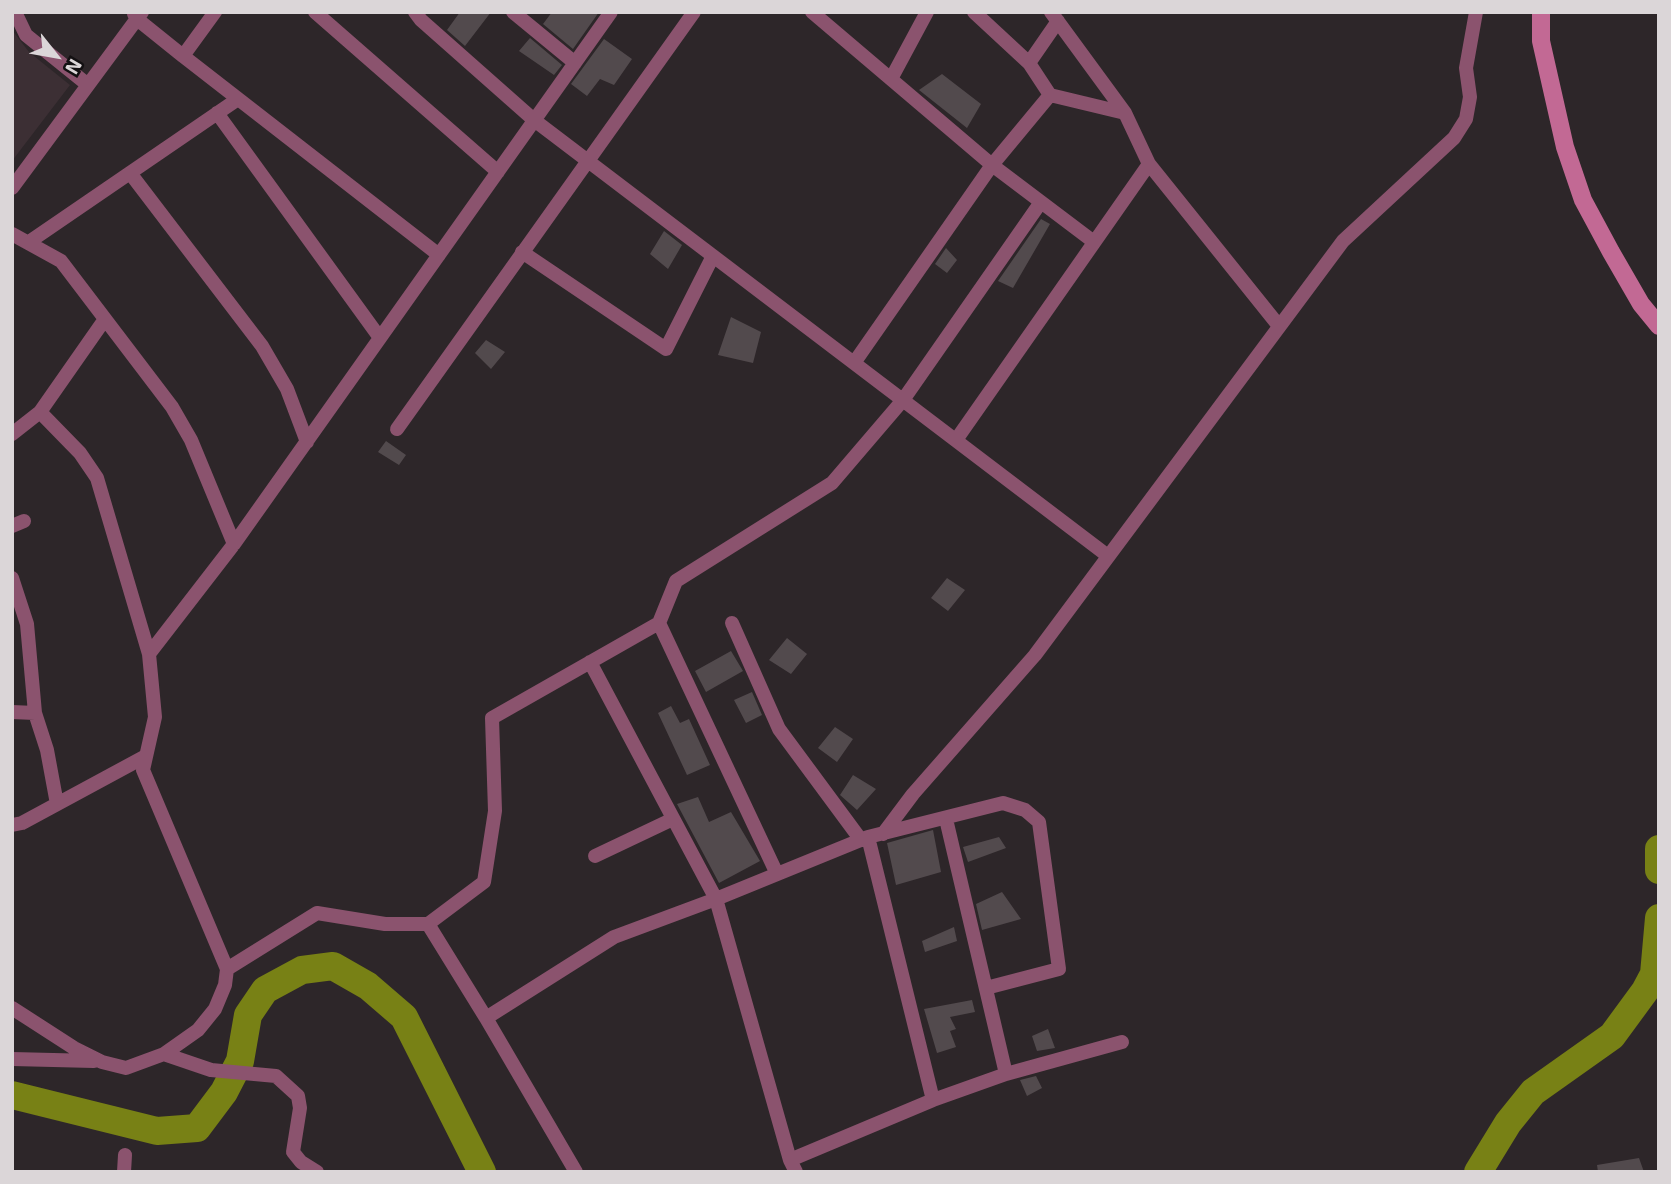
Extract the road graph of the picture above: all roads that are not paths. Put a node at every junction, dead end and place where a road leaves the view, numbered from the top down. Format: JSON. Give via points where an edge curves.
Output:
{"nodes":[{"id":1,"x":15,"y":12,"type":"edge"},
{"id":2,"x":215,"y":12,"type":"edge"},
{"id":3,"x":314,"y":12,"type":"edge"},
{"id":4,"x":415,"y":12,"type":"edge"},
{"id":5,"x":513,"y":12,"type":"edge"},
{"id":6,"x":611,"y":12,"type":"edge"},
{"id":7,"x":694,"y":12,"type":"edge"},
{"id":8,"x":813,"y":12,"type":"edge"},
{"id":9,"x":927,"y":12,"type":"edge"},
{"id":10,"x":974,"y":12,"type":"edge"},
{"id":11,"x":1476,"y":12,"type":"edge"},
{"id":12,"x":1541,"y":12,"type":"edge"},
{"id":13,"x":137,"y":15,"type":"edge"},
{"id":14,"x":1054,"y":17,"type":"edge"},
{"id":15,"x":183,"y":56,"type":"junction"},
{"id":16,"x":575,"y":63,"type":"junction"},
{"id":17,"x":1029,"y":63,"type":"junction"},
{"id":18,"x":891,"y":79,"type":"junction"},
{"id":19,"x":88,"y":85,"type":"junction"},
{"id":20,"x":1050,"y":95,"type":"junction"},
{"id":21,"x":238,"y":99,"type":"junction"},
{"id":22,"x":217,"y":113,"type":"junction"},
{"id":23,"x":1125,"y":113,"type":"junction"},
{"id":24,"x":534,"y":120,"type":"junction"},
{"id":25,"x":587,"y":160,"type":"junction"},
{"id":26,"x":1149,"y":164,"type":"junction"},
{"id":27,"x":992,"y":165,"type":"junction"},
{"id":28,"x":498,"y":172,"type":"junction"},
{"id":29,"x":130,"y":173,"type":"junction"},
{"id":30,"x":12,"y":188,"type":"edge"},
{"id":31,"x":1041,"y":202,"type":"junction"},
{"id":32,"x":12,"y":234,"type":"edge"},
{"id":33,"x":29,"y":242,"type":"junction"},
{"id":34,"x":1094,"y":242,"type":"junction"},
{"id":35,"x":522,"y":252,"type":"junction"},
{"id":36,"x":439,"y":255,"type":"junction"},
{"id":37,"x":713,"y":256,"type":"junction"},
{"id":38,"x":105,"y":319,"type":"junction"},
{"id":39,"x":1279,"y":326,"type":"junction"},
{"id":40,"x":1659,"y":326,"type":"edge"},
{"id":41,"x":380,"y":338,"type":"junction"},
{"id":42,"x":854,"y":363,"type":"junction"},
{"id":43,"x":903,"y":400,"type":"junction"},
{"id":44,"x":40,"y":412,"type":"junction"},
{"id":45,"x":397,"y":429,"type":"dead end"},
{"id":46,"x":12,"y":434,"type":"edge"},
{"id":47,"x":956,"y":440,"type":"junction"},
{"id":48,"x":307,"y":442,"type":"junction"},
{"id":49,"x":234,"y":544,"type":"junction"},
{"id":50,"x":1108,"y":555,"type":"junction"},
{"id":51,"x":12,"y":578,"type":"edge"},
{"id":52,"x":659,"y":623,"type":"junction"},
{"id":53,"x":732,"y":623,"type":"dead end"},
{"id":54,"x":149,"y":654,"type":"junction"},
{"id":55,"x":590,"y":662,"type":"junction"},
{"id":56,"x":12,"y":712,"type":"edge"},
{"id":57,"x":35,"y":713,"type":"junction"},
{"id":58,"x":146,"y":756,"type":"junction"},
{"id":59,"x":57,"y":804,"type":"junction"},
{"id":60,"x":673,"y":819,"type":"junction"},
{"id":61,"x":946,"y":819,"type":"junction"},
{"id":62,"x":12,"y":825,"type":"edge"},
{"id":63,"x":871,"y":837,"type":"junction"},
{"id":64,"x":595,"y":856,"type":"dead end"},
{"id":65,"x":777,"y":874,"type":"junction"},
{"id":66,"x":716,"y":900,"type":"junction"},
{"id":67,"x":428,"y":925,"type":"junction"},
{"id":68,"x":227,"y":970,"type":"junction"},
{"id":69,"x":986,"y":988,"type":"junction"},
{"id":70,"x":12,"y":1008,"type":"edge"},
{"id":71,"x":486,"y":1018,"type":"junction"},
{"id":72,"x":1122,"y":1042,"type":"dead end"},
{"id":73,"x":164,"y":1054,"type":"junction"},
{"id":74,"x":12,"y":1059,"type":"edge"},
{"id":75,"x":102,"y":1062,"type":"junction"},
{"id":76,"x":1006,"y":1074,"type":"junction"},
{"id":77,"x":933,"y":1100,"type":"junction"},
{"id":78,"x":125,"y":1154,"type":"dead end"},
{"id":79,"x":793,"y":1166,"type":"edge"},
{"id":80,"x":124,"y":1172,"type":"edge"},
{"id":81,"x":317,"y":1172,"type":"edge"},
{"id":82,"x":576,"y":1172,"type":"edge"}],
"edges":[{"from":1,"to":19,"type":"street","via":[[26,35]]},
{"from":2,"to":15,"type":"street"},
{"from":3,"to":28,"type":"street"},
{"from":4,"to":24,"type":"street"},
{"from":5,"to":16,"type":"street"},
{"from":6,"to":16,"type":"street"},
{"from":7,"to":25,"type":"street"},
{"from":8,"to":18,"type":"street"},
{"from":9,"to":18,"type":"street"},
{"from":10,"to":17,"type":"street"},
{"from":11,"to":39,"type":"street","via":[[1466,68],[1470,97],[1454,138],[1343,241]]},
{"from":12,"to":40,"type":"main road","via":[[1541,41],[1565,146],[1583,200],[1641,304]]},
{"from":13,"to":15,"type":"street"},
{"from":13,"to":19,"type":"street"},
{"from":14,"to":17,"type":"street"},
{"from":14,"to":23,"type":"street"},
{"from":15,"to":21,"type":"street"},
{"from":16,"to":24,"type":"street"},
{"from":17,"to":20,"type":"street"},
{"from":18,"to":27,"type":"street"},
{"from":19,"to":30,"type":"street"},
{"from":20,"to":23,"type":"street"},
{"from":20,"to":27,"type":"street"},
{"from":21,"to":22,"type":"street"},
{"from":21,"to":36,"type":"street"},
{"from":22,"to":29,"type":"street"},
{"from":22,"to":41,"type":"street"},
{"from":23,"to":26,"type":"street"},
{"from":24,"to":25,"type":"street"},
{"from":24,"to":28,"type":"street"},
{"from":25,"to":35,"type":"street"},
{"from":25,"to":37,"type":"street"},
{"from":26,"to":34,"type":"street"},
{"from":26,"to":39,"type":"street"},
{"from":27,"to":31,"type":"street"},
{"from":27,"to":42,"type":"street"},
{"from":28,"to":36,"type":"street"},
{"from":29,"to":33,"type":"street"},
{"from":29,"to":48,"type":"street","via":[[262,346],[287,389]]},
{"from":31,"to":34,"type":"street"},
{"from":31,"to":43,"type":"street"},
{"from":32,"to":33,"type":"street"},
{"from":33,"to":38,"type":"street","via":[[61,261]]},
{"from":34,"to":47,"type":"street"},
{"from":35,"to":37,"type":"street","via":[[666,349]]},
{"from":35,"to":45,"type":"street"},
{"from":36,"to":41,"type":"street"},
{"from":37,"to":42,"type":"street"},
{"from":38,"to":44,"type":"street"},
{"from":38,"to":49,"type":"street","via":[[185,429]]},
{"from":39,"to":50,"type":"street"},
{"from":41,"to":48,"type":"street"},
{"from":42,"to":43,"type":"street"},
{"from":43,"to":47,"type":"street"},
{"from":43,"to":52,"type":"street","via":[[832,483],[676,581]]},
{"from":44,"to":46,"type":"street"},
{"from":44,"to":54,"type":"street","via":[[97,478]]},
{"from":47,"to":50,"type":"street"},
{"from":48,"to":49,"type":"street"},
{"from":49,"to":54,"type":"street"},
{"from":50,"to":63,"type":"street","via":[[1035,655]]},
{"from":51,"to":57,"type":"street","via":[[27,624]]},
{"from":52,"to":55,"type":"street"},
{"from":52,"to":65,"type":"street"},
{"from":53,"to":63,"type":"street","via":[[779,729]]},
{"from":54,"to":58,"type":"street","via":[[155,717]]},
{"from":55,"to":60,"type":"street"},
{"from":55,"to":67,"type":"street","via":[[492,718],[495,811],[484,882]]},
{"from":56,"to":57,"type":"street"},
{"from":57,"to":59,"type":"street"},
{"from":58,"to":59,"type":"street"},
{"from":58,"to":68,"type":"street","via":[[143,770]]},
{"from":59,"to":62,"type":"street"},
{"from":60,"to":64,"type":"street"},
{"from":60,"to":66,"type":"street"},
{"from":61,"to":63,"type":"street"},
{"from":61,"to":69,"type":"street"},
{"from":61,"to":69,"type":"street","via":[[1003,803],[1025,810],[1038,822],[1059,969]]},
{"from":63,"to":65,"type":"street"},
{"from":63,"to":77,"type":"street"},
{"from":65,"to":66,"type":"street"},
{"from":66,"to":71,"type":"street","via":[[614,937]]},
{"from":66,"to":79,"type":"street"},
{"from":67,"to":68,"type":"street","via":[[384,924],[317,913]]},
{"from":67,"to":71,"type":"street"},
{"from":68,"to":73,"type":"street","via":[[215,1009],[198,1030]]},
{"from":69,"to":76,"type":"street"},
{"from":70,"to":75,"type":"street"},
{"from":71,"to":82,"type":"street"},
{"from":72,"to":76,"type":"street"},
{"from":73,"to":75,"type":"street","via":[[126,1068]]},
{"from":73,"to":81,"type":"street","via":[[211,1070],[276,1076],[298,1096],[293,1152]]},
{"from":74,"to":75,"type":"street"},
{"from":76,"to":77,"type":"street"},
{"from":77,"to":79,"type":"street"},
{"from":78,"to":80,"type":"street"}]}
